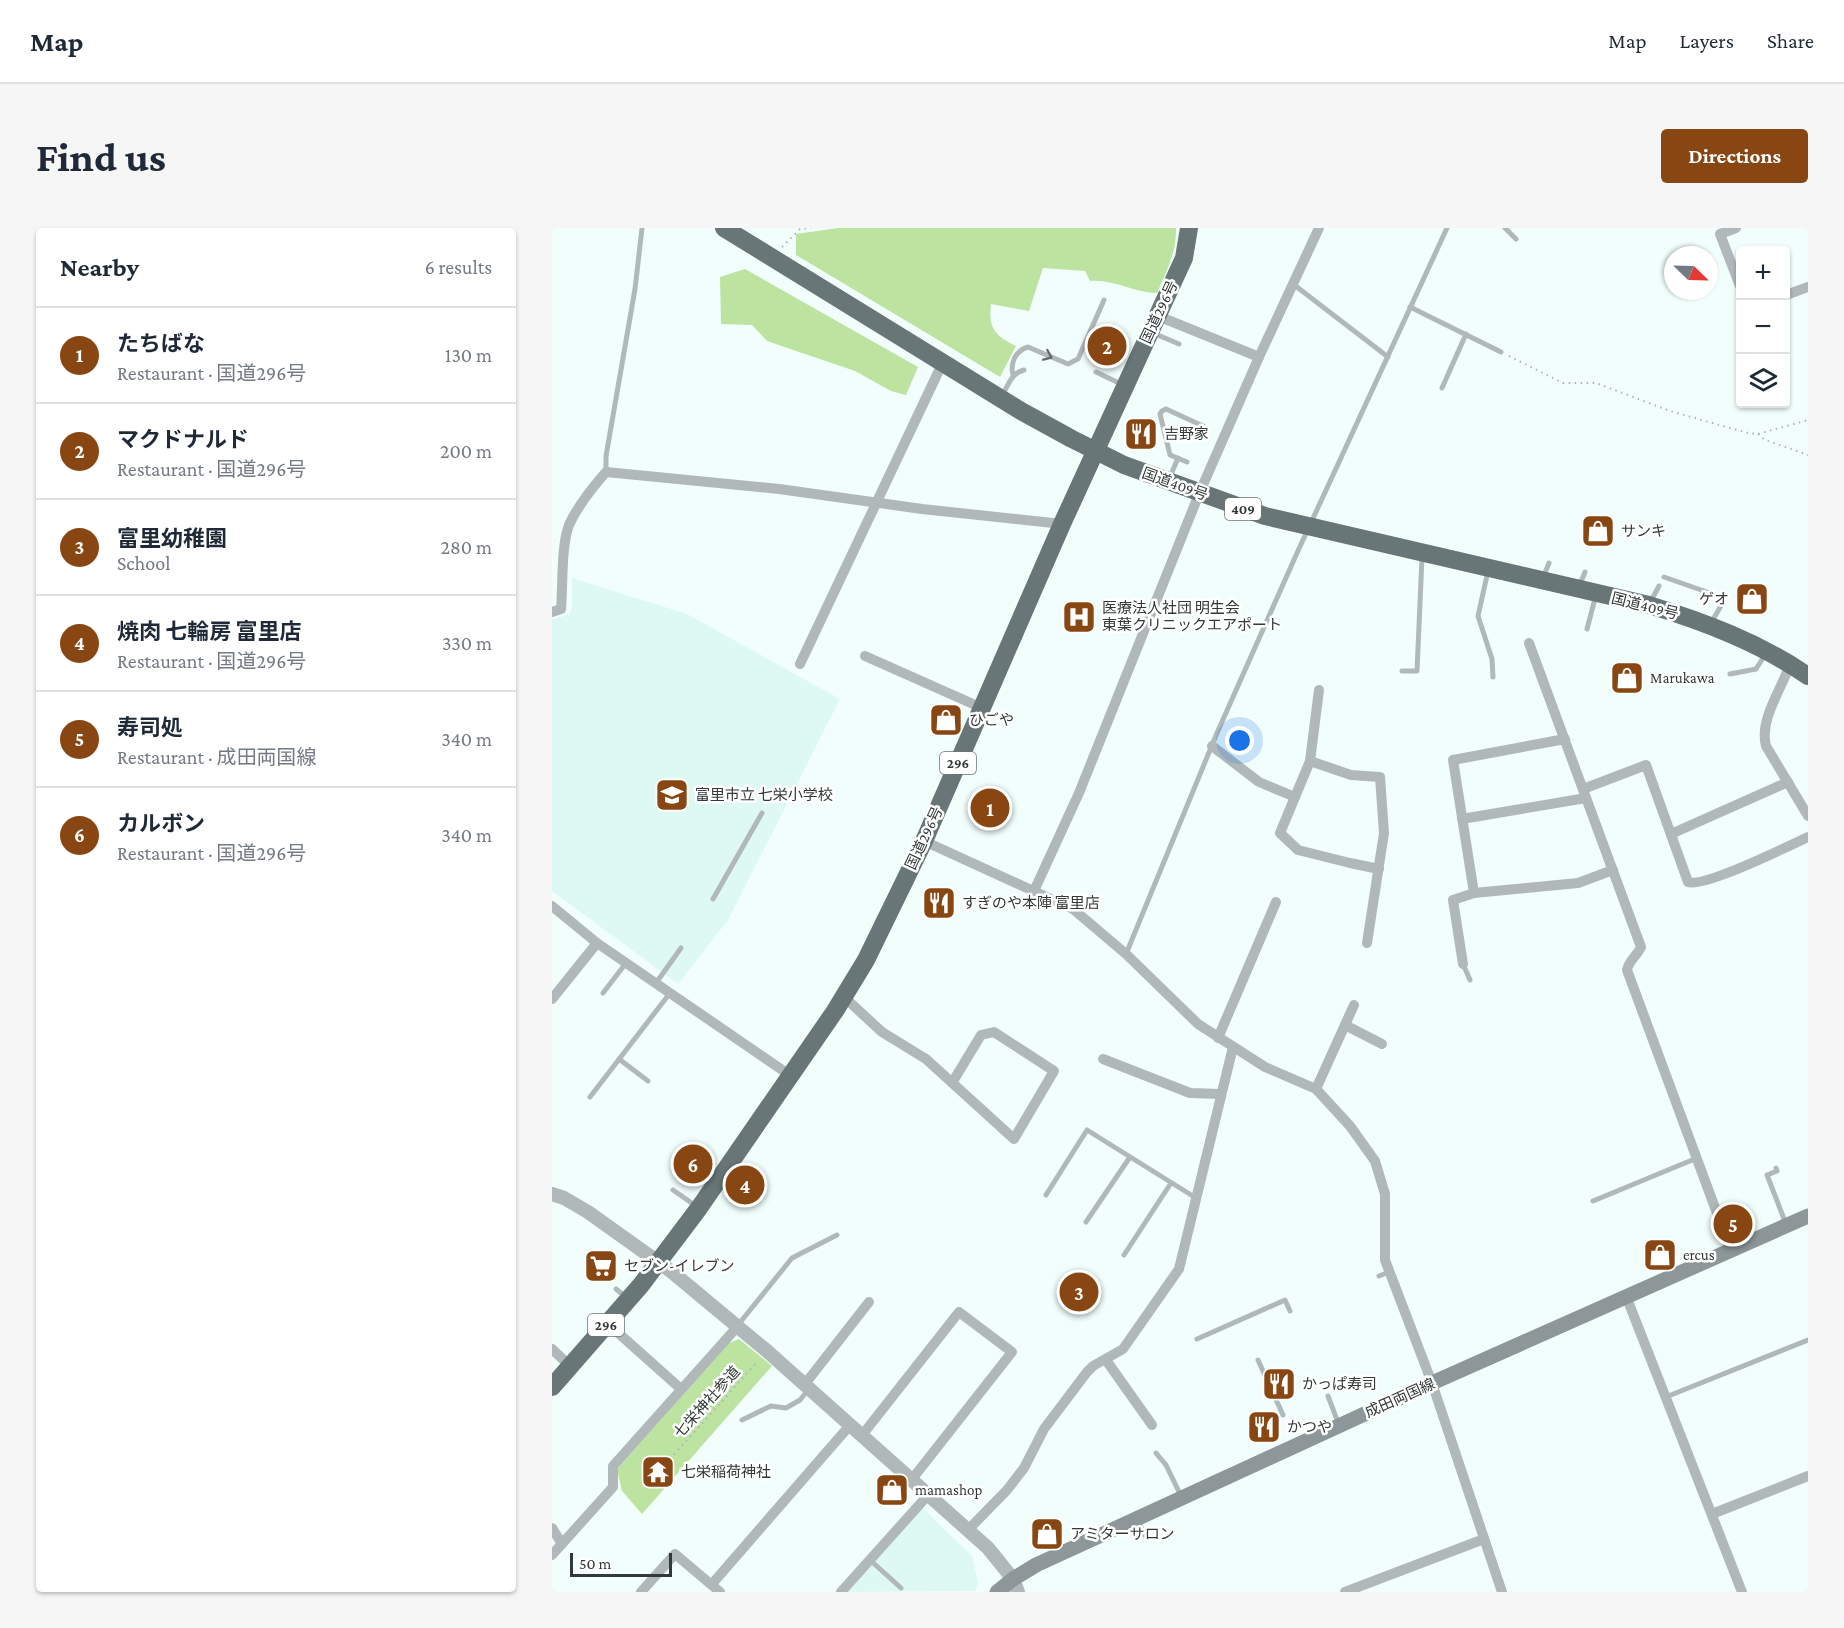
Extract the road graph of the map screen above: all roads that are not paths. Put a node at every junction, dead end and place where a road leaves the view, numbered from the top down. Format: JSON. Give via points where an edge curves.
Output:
{"nodes":[{"id":1,"x":642,"y":228,"type":"edge"},
{"id":2,"x":724,"y":228,"type":"edge"},
{"id":3,"x":1189,"y":228,"type":"edge"},
{"id":4,"x":1319,"y":228,"type":"edge"},
{"id":5,"x":1447,"y":228,"type":"edge"},
{"id":6,"x":1505,"y":228,"type":"edge"},
{"id":7,"x":1736,"y":228,"type":"edge"},
{"id":8,"x":1516,"y":239,"type":"dead end"},
{"id":9,"x":1736,"y":276,"type":"edge"},
{"id":10,"x":1293,"y":284,"type":"junction"},
{"id":11,"x":1808,"y":287,"type":"edge"},
{"id":12,"x":1790,"y":293,"type":"edge"},
{"id":13,"x":1104,"y":300,"type":"dead end"},
{"id":14,"x":1410,"y":308,"type":"junction"},
{"id":15,"x":1154,"y":324,"type":"junction"},
{"id":16,"x":1466,"y":334,"type":"junction"},
{"id":17,"x":1179,"y":344,"type":"dead end"},
{"id":18,"x":1502,"y":352,"type":"road end"},
{"id":19,"x":1259,"y":357,"type":"junction"},
{"id":20,"x":1388,"y":357,"type":"junction"},
{"id":21,"x":943,"y":362,"type":"junction"},
{"id":22,"x":1024,"y":370,"type":"dead end"},
{"id":23,"x":1096,"y":372,"type":"dead end"},
{"id":24,"x":1013,"y":375,"type":"junction"},
{"id":25,"x":1126,"y":386,"type":"junction"},
{"id":26,"x":1442,"y":388,"type":"dead end"},
{"id":27,"x":1001,"y":398,"type":"junction"},
{"id":28,"x":1203,"y":426,"type":"dead end"},
{"id":29,"x":1095,"y":452,"type":"junction"},
{"id":30,"x":1178,"y":458,"type":"junction"},
{"id":31,"x":1188,"y":462,"type":"dead end"},
{"id":32,"x":606,"y":472,"type":"junction"},
{"id":33,"x":1167,"y":482,"type":"junction"},
{"id":34,"x":1199,"y":494,"type":"junction"},
{"id":35,"x":877,"y":503,"type":"junction"},
{"id":36,"x":1062,"y":524,"type":"junction"},
{"id":37,"x":1309,"y":527,"type":"junction"},
{"id":38,"x":1422,"y":552,"type":"junction"},
{"id":39,"x":1549,"y":562,"type":"dead end"},
{"id":40,"x":1489,"y":568,"type":"junction"},
{"id":41,"x":1585,"y":572,"type":"dead end"},
{"id":42,"x":1664,"y":577,"type":"dead end"},
{"id":43,"x":1542,"y":581,"type":"junction"},
{"id":44,"x":1659,"y":586,"type":"dead end"},
{"id":45,"x":1587,"y":591,"type":"junction"},
{"id":46,"x":1649,"y":605,"type":"junction"},
{"id":47,"x":552,"y":612,"type":"edge"},
{"id":48,"x":1710,"y":625,"type":"junction"},
{"id":49,"x":1587,"y":629,"type":"dead end"},
{"id":50,"x":1529,"y":642,"type":"dead end"},
{"id":51,"x":1768,"y":651,"type":"junction"},
{"id":52,"x":865,"y":656,"type":"dead end"},
{"id":53,"x":800,"y":664,"type":"dead end"},
{"id":54,"x":1790,"y":664,"type":"junction"},
{"id":55,"x":1402,"y":670,"type":"dead end"},
{"id":56,"x":1730,"y":674,"type":"dead end"},
{"id":57,"x":1808,"y":676,"type":"edge"},
{"id":58,"x":1493,"y":677,"type":"dead end"},
{"id":59,"x":1319,"y":690,"type":"dead end"},
{"id":60,"x":982,"y":708,"type":"junction"},
{"id":61,"x":1564,"y":739,"type":"junction"},
{"id":62,"x":1212,"y":746,"type":"junction"},
{"id":63,"x":1310,"y":761,"type":"junction"},
{"id":64,"x":1788,"y":782,"type":"junction"},
{"id":65,"x":1585,"y":793,"type":"junction"},
{"id":66,"x":1295,"y":797,"type":"junction"},
{"id":67,"x":762,"y":813,"type":"dead end"},
{"id":68,"x":1808,"y":816,"type":"edge"},
{"id":69,"x":1462,"y":819,"type":"junction"},
{"id":70,"x":1671,"y":834,"type":"junction"},
{"id":71,"x":1808,"y":837,"type":"edge"},
{"id":72,"x":924,"y":841,"type":"junction"},
{"id":73,"x":1379,"y":869,"type":"junction"},
{"id":74,"x":1612,"y":870,"type":"junction"},
{"id":75,"x":1034,"y":891,"type":"junction"},
{"id":76,"x":1474,"y":893,"type":"junction"},
{"id":77,"x":713,"y":899,"type":"dead end"},
{"id":78,"x":1276,"y":902,"type":"dead end"},
{"id":79,"x":552,"y":906,"type":"edge"},
{"id":80,"x":597,"y":943,"type":"junction"},
{"id":81,"x":1368,"y":943,"type":"dead end"},
{"id":82,"x":681,"y":948,"type":"dead end"},
{"id":83,"x":1126,"y":954,"type":"junction"},
{"id":84,"x":626,"y":963,"type":"junction"},
{"id":85,"x":1464,"y":964,"type":"joint"},
{"id":86,"x":1470,"y":980,"type":"dead end"},
{"id":87,"x":656,"y":983,"type":"junction"},
{"id":88,"x":603,"y":993,"type":"dead end"},
{"id":89,"x":670,"y":993,"type":"junction"},
{"id":90,"x":844,"y":997,"type":"junction"},
{"id":91,"x":552,"y":999,"type":"edge"},
{"id":92,"x":1354,"y":1005,"type":"dead end"},
{"id":93,"x":1345,"y":1025,"type":"junction"},
{"id":94,"x":1218,"y":1038,"type":"junction"},
{"id":95,"x":1382,"y":1044,"type":"dead end"},
{"id":96,"x":1233,"y":1047,"type":"junction"},
{"id":97,"x":619,"y":1059,"type":"junction"},
{"id":98,"x":1103,"y":1059,"type":"dead end"},
{"id":99,"x":791,"y":1076,"type":"junction"},
{"id":100,"x":648,"y":1081,"type":"dead end"},
{"id":101,"x":952,"y":1083,"type":"junction"},
{"id":102,"x":1316,"y":1089,"type":"junction"},
{"id":103,"x":1220,"y":1095,"type":"junction"},
{"id":104,"x":590,"y":1096,"type":"dead end"},
{"id":105,"x":1130,"y":1157,"type":"junction"},
{"id":106,"x":1697,"y":1158,"type":"junction"},
{"id":107,"x":1776,"y":1168,"type":"dead end"},
{"id":108,"x":1171,"y":1183,"type":"junction"},
{"id":109,"x":673,"y":1190,"type":"dead end"},
{"id":110,"x":552,"y":1194,"type":"edge"},
{"id":111,"x":1046,"y":1195,"type":"dead end"},
{"id":112,"x":1196,"y":1198,"type":"junction"},
{"id":113,"x":1593,"y":1201,"type":"dead end"},
{"id":114,"x":699,"y":1209,"type":"junction"},
{"id":115,"x":1808,"y":1216,"type":"edge"},
{"id":116,"x":1086,"y":1222,"type":"dead end"},
{"id":117,"x":1787,"y":1226,"type":"junction"},
{"id":118,"x":837,"y":1235,"type":"dead end"},
{"id":119,"x":1731,"y":1251,"type":"junction"},
{"id":120,"x":1124,"y":1255,"type":"dead end"},
{"id":121,"x":659,"y":1262,"type":"junction"},
{"id":122,"x":1626,"y":1296,"type":"junction"},
{"id":123,"x":869,"y":1302,"type":"dead end"},
{"id":124,"x":1290,"y":1311,"type":"dead end"},
{"id":125,"x":607,"y":1323,"type":"junction"},
{"id":126,"x":738,"y":1326,"type":"junction"},
{"id":127,"x":1197,"y":1339,"type":"dead end"},
{"id":128,"x":1808,"y":1340,"type":"edge"},
{"id":129,"x":552,"y":1348,"type":"edge"},
{"id":130,"x":1106,"y":1360,"type":"junction"},
{"id":131,"x":1258,"y":1360,"type":"dead end"},
{"id":132,"x":570,"y":1366,"type":"junction"},
{"id":133,"x":1432,"y":1383,"type":"junction"},
{"id":134,"x":808,"y":1386,"type":"junction"},
{"id":135,"x":552,"y":1387,"type":"edge"},
{"id":136,"x":681,"y":1389,"type":"junction"},
{"id":137,"x":1328,"y":1396,"type":"dead end"},
{"id":138,"x":1666,"y":1397,"type":"junction"},
{"id":139,"x":1283,"y":1415,"type":"dead end"},
{"id":140,"x":742,"y":1420,"type":"dead end"},
{"id":141,"x":851,"y":1424,"type":"junction"},
{"id":142,"x":1152,"y":1425,"type":"dead end"},
{"id":143,"x":1339,"y":1425,"type":"junction"},
{"id":144,"x":863,"y":1434,"type":"junction"},
{"id":145,"x":1156,"y":1453,"type":"dead end"},
{"id":146,"x":1808,"y":1476,"type":"edge"},
{"id":147,"x":913,"y":1478,"type":"junction"},
{"id":148,"x":929,"y":1494,"type":"junction"},
{"id":149,"x":1182,"y":1498,"type":"junction"},
{"id":150,"x":1712,"y":1514,"type":"junction"},
{"id":151,"x":1137,"y":1519,"type":"junction"},
{"id":152,"x":552,"y":1528,"type":"edge"},
{"id":153,"x":969,"y":1529,"type":"junction"},
{"id":154,"x":1144,"y":1535,"type":"dead end"},
{"id":155,"x":1484,"y":1539,"type":"junction"},
{"id":156,"x":562,"y":1544,"type":"junction"},
{"id":157,"x":552,"y":1555,"type":"edge"},
{"id":158,"x":870,"y":1560,"type":"junction"},
{"id":159,"x":1015,"y":1585,"type":"edge"},
{"id":160,"x":716,"y":1588,"type":"edge"},
{"id":161,"x":901,"y":1588,"type":"dead end"},
{"id":162,"x":641,"y":1592,"type":"edge"},
{"id":163,"x":841,"y":1592,"type":"edge"},
{"id":164,"x":998,"y":1592,"type":"edge"},
{"id":165,"x":1345,"y":1592,"type":"edge"},
{"id":166,"x":1502,"y":1592,"type":"edge"},
{"id":167,"x":1742,"y":1592,"type":"edge"}],
"edges":[{"from":1,"to":32,"type":"lane"},
{"from":2,"to":21,"type":"highway","name":"国道409号","number":"409"},
{"from":3,"to":15,"type":"highway","name":"国道296号","number":"296","via":[[1184,258]]},
{"from":4,"to":10,"type":"street"},
{"from":5,"to":14,"type":"lane"},
{"from":6,"to":8,"type":"lane"},
{"from":7,"to":9,"type":"street","via":[[1720,234]]},
{"from":10,"to":19,"type":"street"},
{"from":10,"to":20,"type":"lane"},
{"from":11,"to":12,"type":"street"},
{"from":24,"to":13,"type":"lane","one_way":true,"via":[[1011,366],[1018,352],[1029,347],[1068,364],[1078,359]]},
{"from":14,"to":16,"type":"lane"},
{"from":14,"to":20,"type":"lane"},
{"from":15,"to":17,"type":"lane"},
{"from":15,"to":19,"type":"street"},
{"from":15,"to":25,"type":"highway","name":"国道296号","number":"296"},
{"from":16,"to":18,"type":"lane"},
{"from":16,"to":26,"type":"lane"},
{"from":19,"to":34,"type":"street"},
{"from":20,"to":37,"type":"lane"},
{"from":21,"to":27,"type":"highway","name":"国道409号","number":"409"},
{"from":21,"to":35,"type":"street"},
{"from":22,"to":24,"type":"lane"},
{"from":23,"to":25,"type":"lane"},
{"from":24,"to":27,"type":"lane"},
{"from":25,"to":29,"type":"highway","name":"国道296号","number":"296"},
{"from":27,"to":29,"type":"highway","name":"国道409号","number":"409"},
{"from":28,"to":30,"type":"lane","via":[[1162,411],[1170,455]]},
{"from":29,"to":33,"type":"highway","name":"国道409号","number":"409"},
{"from":29,"to":36,"type":"highway","name":"国道296号","number":"296"},
{"from":30,"to":31,"type":"lane"},
{"from":30,"to":33,"type":"lane"},
{"from":32,"to":35,"type":"street"},
{"from":32,"to":47,"type":"street","via":[[588,492],[569,526],[561,609]]},
{"from":33,"to":34,"type":"highway","name":"国道409号","number":"409"},
{"from":34,"to":37,"type":"highway","name":"国道409号","number":"409"},
{"from":34,"to":75,"type":"street","via":[[1079,793]]},
{"from":35,"to":36,"type":"street"},
{"from":35,"to":53,"type":"street"},
{"from":36,"to":60,"type":"highway","name":"国道296号","number":"296"},
{"from":37,"to":38,"type":"highway","name":"国道409号","number":"409"},
{"from":37,"to":62,"type":"lane"},
{"from":38,"to":40,"type":"highway","name":"国道409号","number":"409"},
{"from":38,"to":55,"type":"lane","via":[[1417,671]]},
{"from":39,"to":43,"type":"lane"},
{"from":40,"to":43,"type":"highway","name":"国道409号","number":"409"},
{"from":40,"to":58,"type":"lane","via":[[1478,616],[1492,659]]},
{"from":41,"to":45,"type":"lane"},
{"from":42,"to":48,"type":"lane","via":[[1723,601]]},
{"from":43,"to":45,"type":"highway","name":"国道409号","number":"409"},
{"from":44,"to":46,"type":"lane"},
{"from":45,"to":46,"type":"highway","name":"国道409号","number":"409"},
{"from":45,"to":49,"type":"lane"},
{"from":46,"to":48,"type":"highway","name":"国道409号","number":"409"},
{"from":48,"to":51,"type":"highway","name":"国道409号","number":"409"},
{"from":50,"to":61,"type":"street"},
{"from":51,"to":54,"type":"highway","name":"国道409号","number":"409"},
{"from":51,"to":56,"type":"lane","via":[[1756,669]]},
{"from":52,"to":60,"type":"street"},
{"from":54,"to":57,"type":"highway","name":"国道409号","number":"409"},
{"from":54,"to":64,"type":"street","via":[[1763,737]]},
{"from":59,"to":63,"type":"street"},
{"from":60,"to":72,"type":"highway","name":"国道296号","number":"296"},
{"from":61,"to":65,"type":"street"},
{"from":61,"to":69,"type":"street","via":[[1453,760]]},
{"from":62,"to":66,"type":"street","via":[[1259,782]]},
{"from":62,"to":83,"type":"lane"},
{"from":63,"to":66,"type":"street"},
{"from":63,"to":73,"type":"street","via":[[1351,775],[1380,777],[1384,833]]},
{"from":64,"to":68,"type":"street"},
{"from":64,"to":70,"type":"street"},
{"from":65,"to":69,"type":"street"},
{"from":65,"to":70,"type":"street","via":[[1646,765]]},
{"from":65,"to":74,"type":"street"},
{"from":66,"to":73,"type":"street","via":[[1280,833],[1299,850]]},
{"from":67,"to":77,"type":"lane"},
{"from":69,"to":76,"type":"street"},
{"from":70,"to":71,"type":"street","via":[[1689,882],[1694,884]]},
{"from":72,"to":75,"type":"street"},
{"from":72,"to":90,"type":"highway","name":"国道296号","number":"296"},
{"from":73,"to":81,"type":"street"},
{"from":74,"to":76,"type":"street","via":[[1578,883]]},
{"from":74,"to":106,"type":"street","via":[[1641,947],[1627,970]]},
{"from":75,"to":83,"type":"street","via":[[1073,909]]},
{"from":76,"to":85,"type":"street","via":[[1454,900]]},
{"from":78,"to":94,"type":"street"},
{"from":79,"to":80,"type":"street"},
{"from":80,"to":84,"type":"street"},
{"from":80,"to":91,"type":"street"},
{"from":82,"to":87,"type":"lane"},
{"from":83,"to":94,"type":"street"},
{"from":84,"to":87,"type":"street"},
{"from":84,"to":88,"type":"lane"},
{"from":85,"to":86,"type":"lane"},
{"from":87,"to":89,"type":"street"},
{"from":89,"to":97,"type":"lane"},
{"from":89,"to":99,"type":"street"},
{"from":90,"to":99,"type":"highway","name":"国道296号","number":"296"},
{"from":90,"to":101,"type":"street","via":[[882,1032],[926,1059]]},
{"from":92,"to":93,"type":"street"},
{"from":93,"to":95,"type":"street"},
{"from":93,"to":102,"type":"street"},
{"from":94,"to":96,"type":"street"},
{"from":96,"to":102,"type":"street","via":[[1265,1067]]},
{"from":96,"to":103,"type":"street"},
{"from":97,"to":100,"type":"lane"},
{"from":97,"to":104,"type":"lane"},
{"from":98,"to":103,"type":"street","via":[[1190,1094]]},
{"from":99,"to":114,"type":"highway","name":"国道296号","number":"296"},
{"from":101,"to":101,"type":"street","via":[[1014,1139],[1054,1071],[994,1032],[981,1035]]},
{"from":102,"to":133,"type":"street","via":[[1375,1161],[1385,1194],[1384,1274]]},
{"from":103,"to":112,"type":"street"},
{"from":105,"to":108,"type":"lane"},
{"from":105,"to":111,"type":"lane","via":[[1087,1130]]},
{"from":105,"to":116,"type":"lane"},
{"from":106,"to":113,"type":"lane"},
{"from":106,"to":119,"type":"street"},
{"from":107,"to":117,"type":"lane","via":[[1778,1171],[1767,1175]]},
{"from":108,"to":112,"type":"lane"},
{"from":108,"to":120,"type":"lane"},
{"from":109,"to":114,"type":"lane"},
{"from":110,"to":121,"type":"street","via":[[588,1212]]},
{"from":112,"to":130,"type":"street","via":[[1179,1269],[1123,1349]]},
{"from":114,"to":121,"type":"highway","name":"国道296号","number":"296"},
{"from":115,"to":117,"type":"main road","name":"成田両国線"},
{"from":117,"to":119,"type":"main road","name":"成田両国線"},
{"from":118,"to":126,"type":"lane","via":[[792,1258]]},
{"from":119,"to":122,"type":"main road","name":"成田両国線"},
{"from":121,"to":125,"type":"highway","name":"国道296号","number":"296","via":[[622,1294]]},
{"from":121,"to":126,"type":"street"},
{"from":122,"to":133,"type":"main road","name":"成田両国線"},
{"from":122,"to":138,"type":"street"},
{"from":123,"to":134,"type":"street"},
{"from":124,"to":127,"type":"lane","via":[[1285,1300]]},
{"from":125,"to":132,"type":"highway","name":"国道296号","number":"296"},
{"from":125,"to":136,"type":"street"},
{"from":126,"to":134,"type":"street"},
{"from":126,"to":136,"type":"street"},
{"from":128,"to":138,"type":"lane"},
{"from":129,"to":132,"type":"street"},
{"from":130,"to":142,"type":"street"},
{"from":130,"to":153,"type":"street","via":[[1087,1372],[1044,1429],[1024,1468]]},
{"from":131,"to":139,"type":"lane"},
{"from":132,"to":135,"type":"highway","name":"国道296号","number":"296"},
{"from":133,"to":143,"type":"main road","name":"成田両国線"},
{"from":133,"to":155,"type":"street"},
{"from":134,"to":140,"type":"lane","via":[[801,1400],[786,1408],[771,1406]]},
{"from":134,"to":141,"type":"street"},
{"from":136,"to":156,"type":"street","via":[[613,1466],[613,1487]]},
{"from":137,"to":143,"type":"lane"},
{"from":138,"to":150,"type":"street"},
{"from":141,"to":144,"type":"street"},
{"from":141,"to":160,"type":"street"},
{"from":143,"to":149,"type":"main road","name":"成田両国線"},
{"from":144,"to":147,"type":"street"},
{"from":144,"to":147,"type":"street","via":[[960,1311],[1012,1352]]},
{"from":145,"to":149,"type":"lane"},
{"from":146,"to":150,"type":"street"},
{"from":147,"to":148,"type":"street"},
{"from":148,"to":153,"type":"street"},
{"from":148,"to":158,"type":"street"},
{"from":149,"to":151,"type":"main road","name":"成田両国線"},
{"from":150,"to":167,"type":"street"},
{"from":151,"to":154,"type":"lane"},
{"from":151,"to":159,"type":"main road","name":"成田両国線","via":[[1035,1565]]},
{"from":152,"to":156,"type":"street"},
{"from":153,"to":159,"type":"street"},
{"from":155,"to":165,"type":"street"},
{"from":155,"to":166,"type":"street"},
{"from":156,"to":157,"type":"street"},
{"from":158,"to":161,"type":"lane"},
{"from":158,"to":163,"type":"street"},
{"from":159,"to":164,"type":"main road","name":"成田両国線"},
{"from":160,"to":162,"type":"street","via":[[675,1554]]}]}
